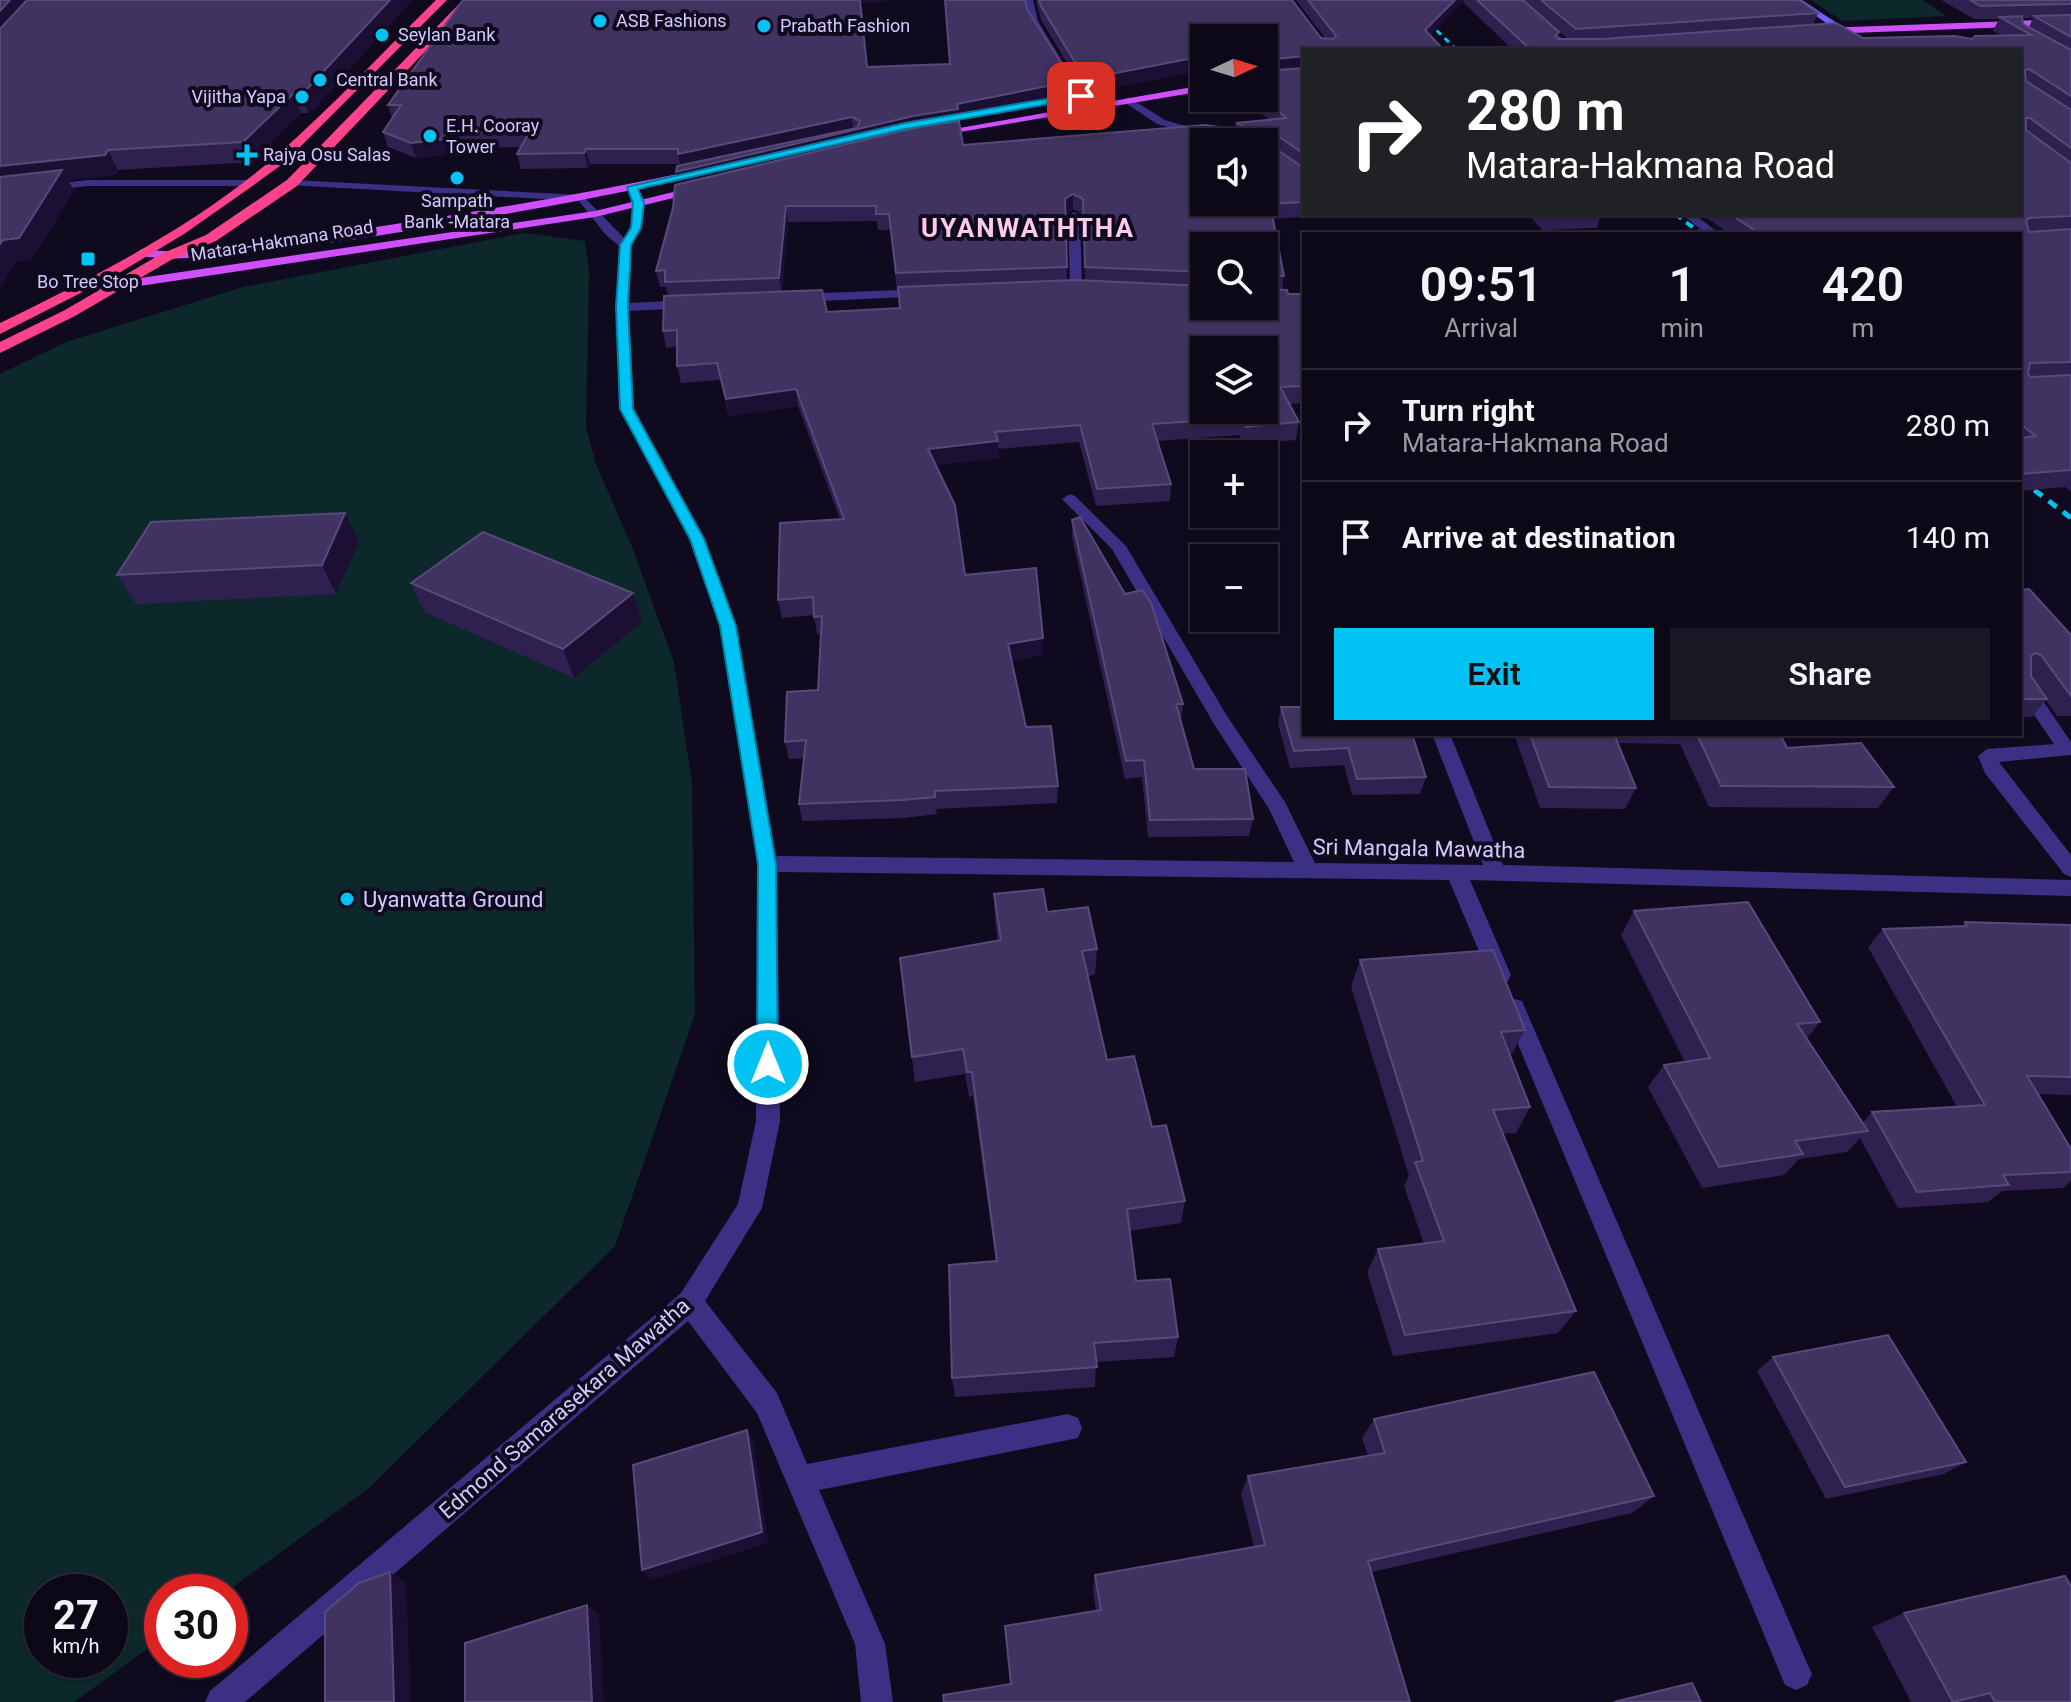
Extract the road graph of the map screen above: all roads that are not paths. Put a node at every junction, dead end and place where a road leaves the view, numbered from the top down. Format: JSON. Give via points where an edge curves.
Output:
{"nodes":[{"id":1,"x":442,"y":0,"type":"edge"},
{"id":2,"x":469,"y":0,"type":"edge"},
{"id":3,"x":1029,"y":0,"type":"edge"},
{"id":4,"x":1512,"y":0,"type":"edge"},
{"id":5,"x":1796,"y":0,"type":"edge"},
{"id":6,"x":2071,"y":22,"type":"edge"},
{"id":7,"x":1842,"y":30,"type":"junction"},
{"id":8,"x":2071,"y":31,"type":"edge"},
{"id":9,"x":1814,"y":32,"type":"edge"},
{"id":10,"x":1824,"y":42,"type":"edge"},
{"id":11,"x":1861,"y":42,"type":"junction"},
{"id":12,"x":1568,"y":48,"type":"edge"},
{"id":13,"x":1190,"y":78,"type":"edge"},
{"id":14,"x":1150,"y":84,"type":"edge"},
{"id":15,"x":1190,"y":90,"type":"edge"},
{"id":16,"x":1095,"y":93,"type":"edge"},
{"id":17,"x":1081,"y":96,"type":"junction"},
{"id":18,"x":1066,"y":98,"type":"edge"},
{"id":19,"x":1128,"y":100,"type":"junction"},
{"id":20,"x":1022,"y":106,"type":"edge"},
{"id":21,"x":934,"y":121,"type":"edge"},
{"id":22,"x":1190,"y":132,"type":"edge"},
{"id":23,"x":929,"y":134,"type":"edge"},
{"id":24,"x":710,"y":170,"type":"edge"},
{"id":25,"x":250,"y":183,"type":"junction"},
{"id":26,"x":292,"y":183,"type":"junction"},
{"id":27,"x":632,"y":187,"type":"junction"},
{"id":28,"x":704,"y":188,"type":"edge"},
{"id":29,"x":0,"y":193,"type":"edge"},
{"id":30,"x":582,"y":198,"type":"junction"},
{"id":31,"x":639,"y":203,"type":"junction"},
{"id":32,"x":595,"y":214,"type":"junction"},
{"id":33,"x":1074,"y":215,"type":"edge"},
{"id":34,"x":1690,"y":216,"type":"edge"},
{"id":35,"x":1711,"y":232,"type":"edge"},
{"id":36,"x":625,"y":245,"type":"junction"},
{"id":37,"x":142,"y":253,"type":"junction"},
{"id":38,"x":166,"y":257,"type":"junction"},
{"id":39,"x":120,"y":285,"type":"junction"},
{"id":40,"x":84,"y":286,"type":"junction"},
{"id":41,"x":1060,"y":289,"type":"edge"},
{"id":42,"x":933,"y":293,"type":"edge"},
{"id":43,"x":777,"y":299,"type":"edge"},
{"id":44,"x":700,"y":303,"type":"edge"},
{"id":45,"x":622,"y":307,"type":"junction"},
{"id":46,"x":0,"y":329,"type":"edge"},
{"id":47,"x":0,"y":348,"type":"edge"},
{"id":48,"x":1070,"y":499,"type":"dead end"},
{"id":49,"x":2022,"y":683,"type":"edge"},
{"id":50,"x":1442,"y":736,"type":"edge"},
{"id":51,"x":767,"y":864,"type":"junction"},
{"id":52,"x":2071,"y":869,"type":"edge"},
{"id":53,"x":1308,"y":870,"type":"junction"},
{"id":54,"x":1456,"y":872,"type":"junction"},
{"id":55,"x":1496,"y":873,"type":"junction"},
{"id":56,"x":2071,"y":888,"type":"edge"},
{"id":57,"x":690,"y":1302,"type":"junction"},
{"id":58,"x":1068,"y":1428,"type":"dead end"},
{"id":59,"x":798,"y":1480,"type":"junction"},
{"id":60,"x":1796,"y":1674,"type":"dead end"},
{"id":61,"x":221,"y":1702,"type":"edge"},
{"id":62,"x":877,"y":1702,"type":"edge"}],
"edges":[{"from":1,"to":25,"type":"highway"},
{"from":2,"to":26,"type":"highway"},
{"from":3,"to":17,"type":"street","via":[[1034,21]]},
{"from":4,"to":12,"type":"street"},
{"from":5,"to":7,"type":"main road"},
{"from":6,"to":7,"type":"main road"},
{"from":7,"to":9,"type":"main road"},
{"from":7,"to":11,"type":"main road"},
{"from":8,"to":11,"type":"main road"},
{"from":10,"to":11,"type":"main road"},
{"from":13,"to":14,"type":"main road"},
{"from":15,"to":19,"type":"main road"},
{"from":16,"to":17,"type":"main road"},
{"from":17,"to":18,"type":"main road"},
{"from":19,"to":22,"type":"street","via":[[1161,122]]},
{"from":19,"to":23,"type":"main road"},
{"from":20,"to":21,"type":"main road"},
{"from":24,"to":27,"type":"main road","name":"Matara-Hakmana Road"},
{"from":25,"to":29,"type":"street","via":[[88,183]]},
{"from":25,"to":37,"type":"highway"},
{"from":26,"to":30,"type":"street"},
{"from":26,"to":38,"type":"highway","via":[[211,238]]},
{"from":27,"to":30,"type":"main road","name":"Matara-Hakmana Road"},
{"from":27,"to":31,"type":"street"},
{"from":28,"to":31,"type":"main road","name":"Matara-Hakmana Road"},
{"from":30,"to":32,"type":"street"},
{"from":30,"to":38,"type":"main road","name":"Matara-Hakmana Road"},
{"from":31,"to":32,"type":"main road","name":"Matara-Hakmana Road"},
{"from":31,"to":36,"type":"street","name":"Edmond Samarasekara Mawatha","via":[[636,228]]},
{"from":32,"to":36,"type":"street"},
{"from":32,"to":39,"type":"main road","name":"Matara-Hakmana Road"},
{"from":33,"to":41,"type":"street","via":[[1083,289]]},
{"from":34,"to":35,"type":"street"},
{"from":36,"to":45,"type":"street","name":"Edmond Samarasekara Mawatha"},
{"from":37,"to":38,"type":"main road","name":"Matara-Hakmana Road"},
{"from":37,"to":40,"type":"highway"},
{"from":38,"to":39,"type":"highway"},
{"from":39,"to":40,"type":"main road","name":"Matara-Hakmana Road"},
{"from":39,"to":47,"type":"highway"},
{"from":40,"to":46,"type":"highway"},
{"from":42,"to":43,"type":"street"},
{"from":44,"to":45,"type":"street"},
{"from":45,"to":51,"type":"street","name":"Edmond Samarasekara Mawatha","via":[[627,409],[697,539],[728,626]]},
{"from":48,"to":53,"type":"street","via":[[1118,546],[1278,807]]},
{"from":49,"to":52,"type":"street","via":[[2067,750],[1987,756]]},
{"from":50,"to":55,"type":"street"},
{"from":51,"to":53,"type":"street","name":"Sri Mangala Mawatha"},
{"from":51,"to":57,"type":"street","name":"Edmond Samarasekara Mawatha","via":[[768,1121],[750,1208]]},
{"from":53,"to":54,"type":"street","name":"Sri Mangala Mawatha"},
{"from":54,"to":55,"type":"street","name":"Sri Mangala Mawatha"},
{"from":54,"to":60,"type":"street"},
{"from":55,"to":56,"type":"street","name":"Sri Mangala Mawatha"},
{"from":57,"to":59,"type":"street","via":[[767,1403]]},
{"from":57,"to":61,"type":"street","name":"Edmond Samarasekara Mawatha"},
{"from":58,"to":59,"type":"street"},
{"from":59,"to":62,"type":"street","via":[[870,1644]]}]}
